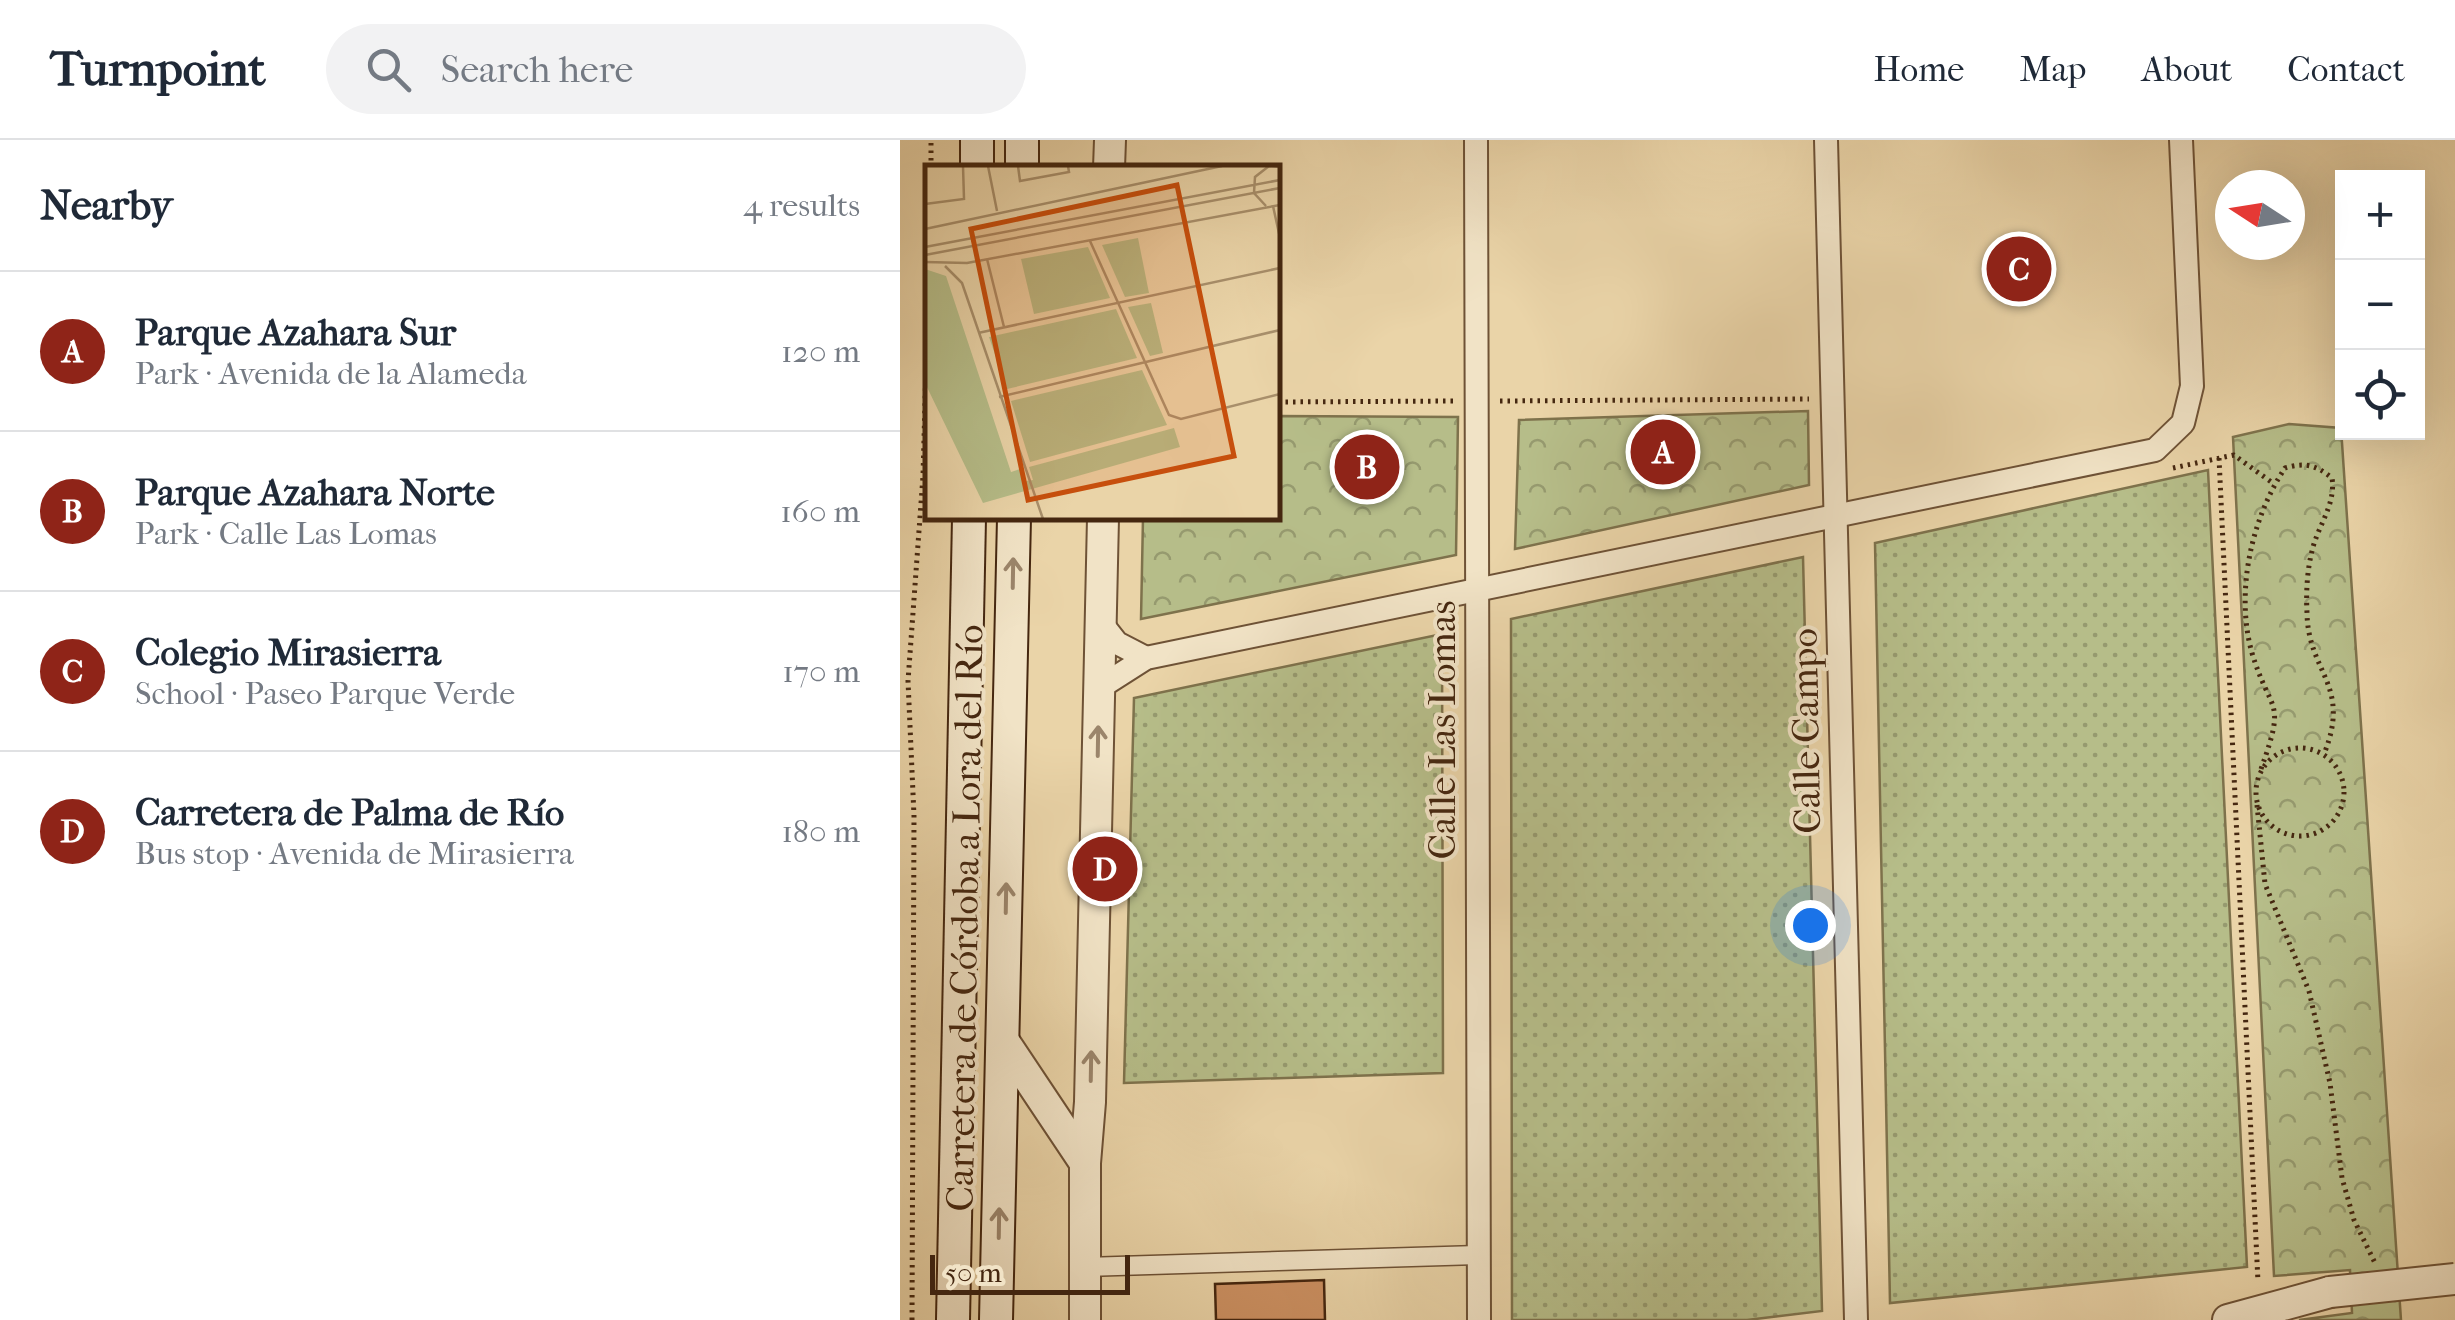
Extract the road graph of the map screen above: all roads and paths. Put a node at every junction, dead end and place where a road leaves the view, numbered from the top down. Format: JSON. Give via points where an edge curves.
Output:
{"nodes":[{"id":1,"x":931,"y":140,"type":"edge"},
{"id":2,"x":977,"y":140,"type":"edge"},
{"id":3,"x":1110,"y":140,"type":"edge"},
{"id":4,"x":1476,"y":140,"type":"edge"},
{"id":5,"x":1826,"y":140,"type":"edge"},
{"id":6,"x":2180,"y":140,"type":"edge"},
{"id":7,"x":930,"y":165,"type":"edge"},
{"id":8,"x":976,"y":165,"type":"edge"},
{"id":9,"x":1109,"y":165,"type":"edge"},
{"id":10,"x":1833,"y":398,"type":"junction"},
{"id":11,"x":925,"y":402,"type":"edge"},
{"id":12,"x":1280,"y":402,"type":"edge"},
{"id":13,"x":1476,"y":402,"type":"junction"},
{"id":14,"x":2219,"y":458,"type":"junction"},
{"id":15,"x":2170,"y":468,"type":"dead end"},
{"id":16,"x":2274,"y":484,"type":"junction"},
{"id":17,"x":1836,"y":513,"type":"junction"},
{"id":18,"x":968,"y":520,"type":"edge"},
{"id":19,"x":1014,"y":520,"type":"edge"},
{"id":20,"x":1103,"y":520,"type":"edge"},
{"id":21,"x":1477,"y":588,"type":"junction"},
{"id":22,"x":1102,"y":624,"type":"junction"},
{"id":23,"x":1146,"y":658,"type":"junction"},
{"id":24,"x":1099,"y":688,"type":"junction"},
{"id":25,"x":2324,"y":754,"type":"junction"},
{"id":26,"x":2261,"y":769,"type":"junction"},
{"id":27,"x":2257,"y":805,"type":"junction"},
{"id":28,"x":1004,"y":1040,"type":"junction"},
{"id":29,"x":1085,"y":1163,"type":"junction"},
{"id":30,"x":1478,"y":1255,"type":"junction"},
{"id":31,"x":1085,"y":1267,"type":"junction"},
{"id":32,"x":2380,"y":1276,"type":"dead end"},
{"id":33,"x":2455,"y":1279,"type":"edge"},
{"id":34,"x":2258,"y":1282,"type":"dead end"},
{"id":35,"x":912,"y":1320,"type":"edge"},
{"id":36,"x":953,"y":1320,"type":"edge"},
{"id":37,"x":996,"y":1320,"type":"edge"},
{"id":38,"x":1084,"y":1320,"type":"edge"},
{"id":39,"x":1479,"y":1320,"type":"edge"},
{"id":40,"x":1856,"y":1320,"type":"edge"},
{"id":41,"x":2228,"y":1320,"type":"edge"}],
"edges":[{"from":1,"to":7,"type":"path"},
{"from":2,"to":8,"type":"main road"},
{"from":3,"to":9,"type":"street"},
{"from":4,"to":13,"type":"street","name":"Calle Las Lomas"},
{"from":5,"to":10,"type":"street","name":"Calle Campo"},
{"from":6,"to":17,"type":"street","via":[[2192,386],[2183,423],[2156,450]]},
{"from":10,"to":13,"type":"path"},
{"from":10,"to":17,"type":"street","name":"Calle Campo"},
{"from":11,"to":35,"type":"path","via":[[908,681],[914,816]]},
{"from":12,"to":13,"type":"path"},
{"from":13,"to":21,"type":"street","name":"Calle Las Lomas"},
{"from":14,"to":15,"type":"path"},
{"from":14,"to":16,"type":"path","via":[[2234,454]]},
{"from":14,"to":34,"type":"path"},
{"from":16,"to":25,"type":"path","via":[[2285,468],[2301,463],[2332,478],[2334,494],[2306,584],[2312,647],[2335,699]]},
{"from":16,"to":26,"type":"path","via":[[2250,549],[2246,585],[2251,650],[2278,715]]},
{"from":17,"to":21,"type":"street"},
{"from":17,"to":40,"type":"street","name":"Calle Campo"},
{"from":18,"to":36,"type":"main road","name":"Carretera de Córdoba a Lora del Río"},
{"from":28,"to":19,"type":"main road","name":"Carretera de Córdoba a Lora del Río","one_way":true},
{"from":20,"to":22,"type":"street"},
{"from":21,"to":23,"type":"street"},
{"from":21,"to":30,"type":"street","name":"Calle Las Lomas"},
{"from":22,"to":23,"type":"street","via":[[1117,643]]},
{"from":22,"to":24,"type":"street"},
{"from":23,"to":24,"type":"street"},
{"from":29,"to":24,"type":"street","one_way":true},
{"from":25,"to":26,"type":"path","via":[[2289,748]]},
{"from":25,"to":27,"type":"path","via":[[2344,790],[2327,827],[2308,836],[2286,834],[2268,824]]},
{"from":26,"to":27,"type":"path"},
{"from":27,"to":32,"type":"path","via":[[2265,884],[2309,990],[2342,1178]]},
{"from":28,"to":29,"type":"street"},
{"from":37,"to":28,"type":"main road","name":"Carretera de Córdoba a Lora del Río","one_way":true},
{"from":29,"to":31,"type":"street"},
{"from":30,"to":31,"type":"street"},
{"from":30,"to":39,"type":"street","name":"Calle Las Lomas"},
{"from":31,"to":38,"type":"street"},
{"from":33,"to":41,"type":"street","bridge":true,"via":[[2330,1292]]}]}
